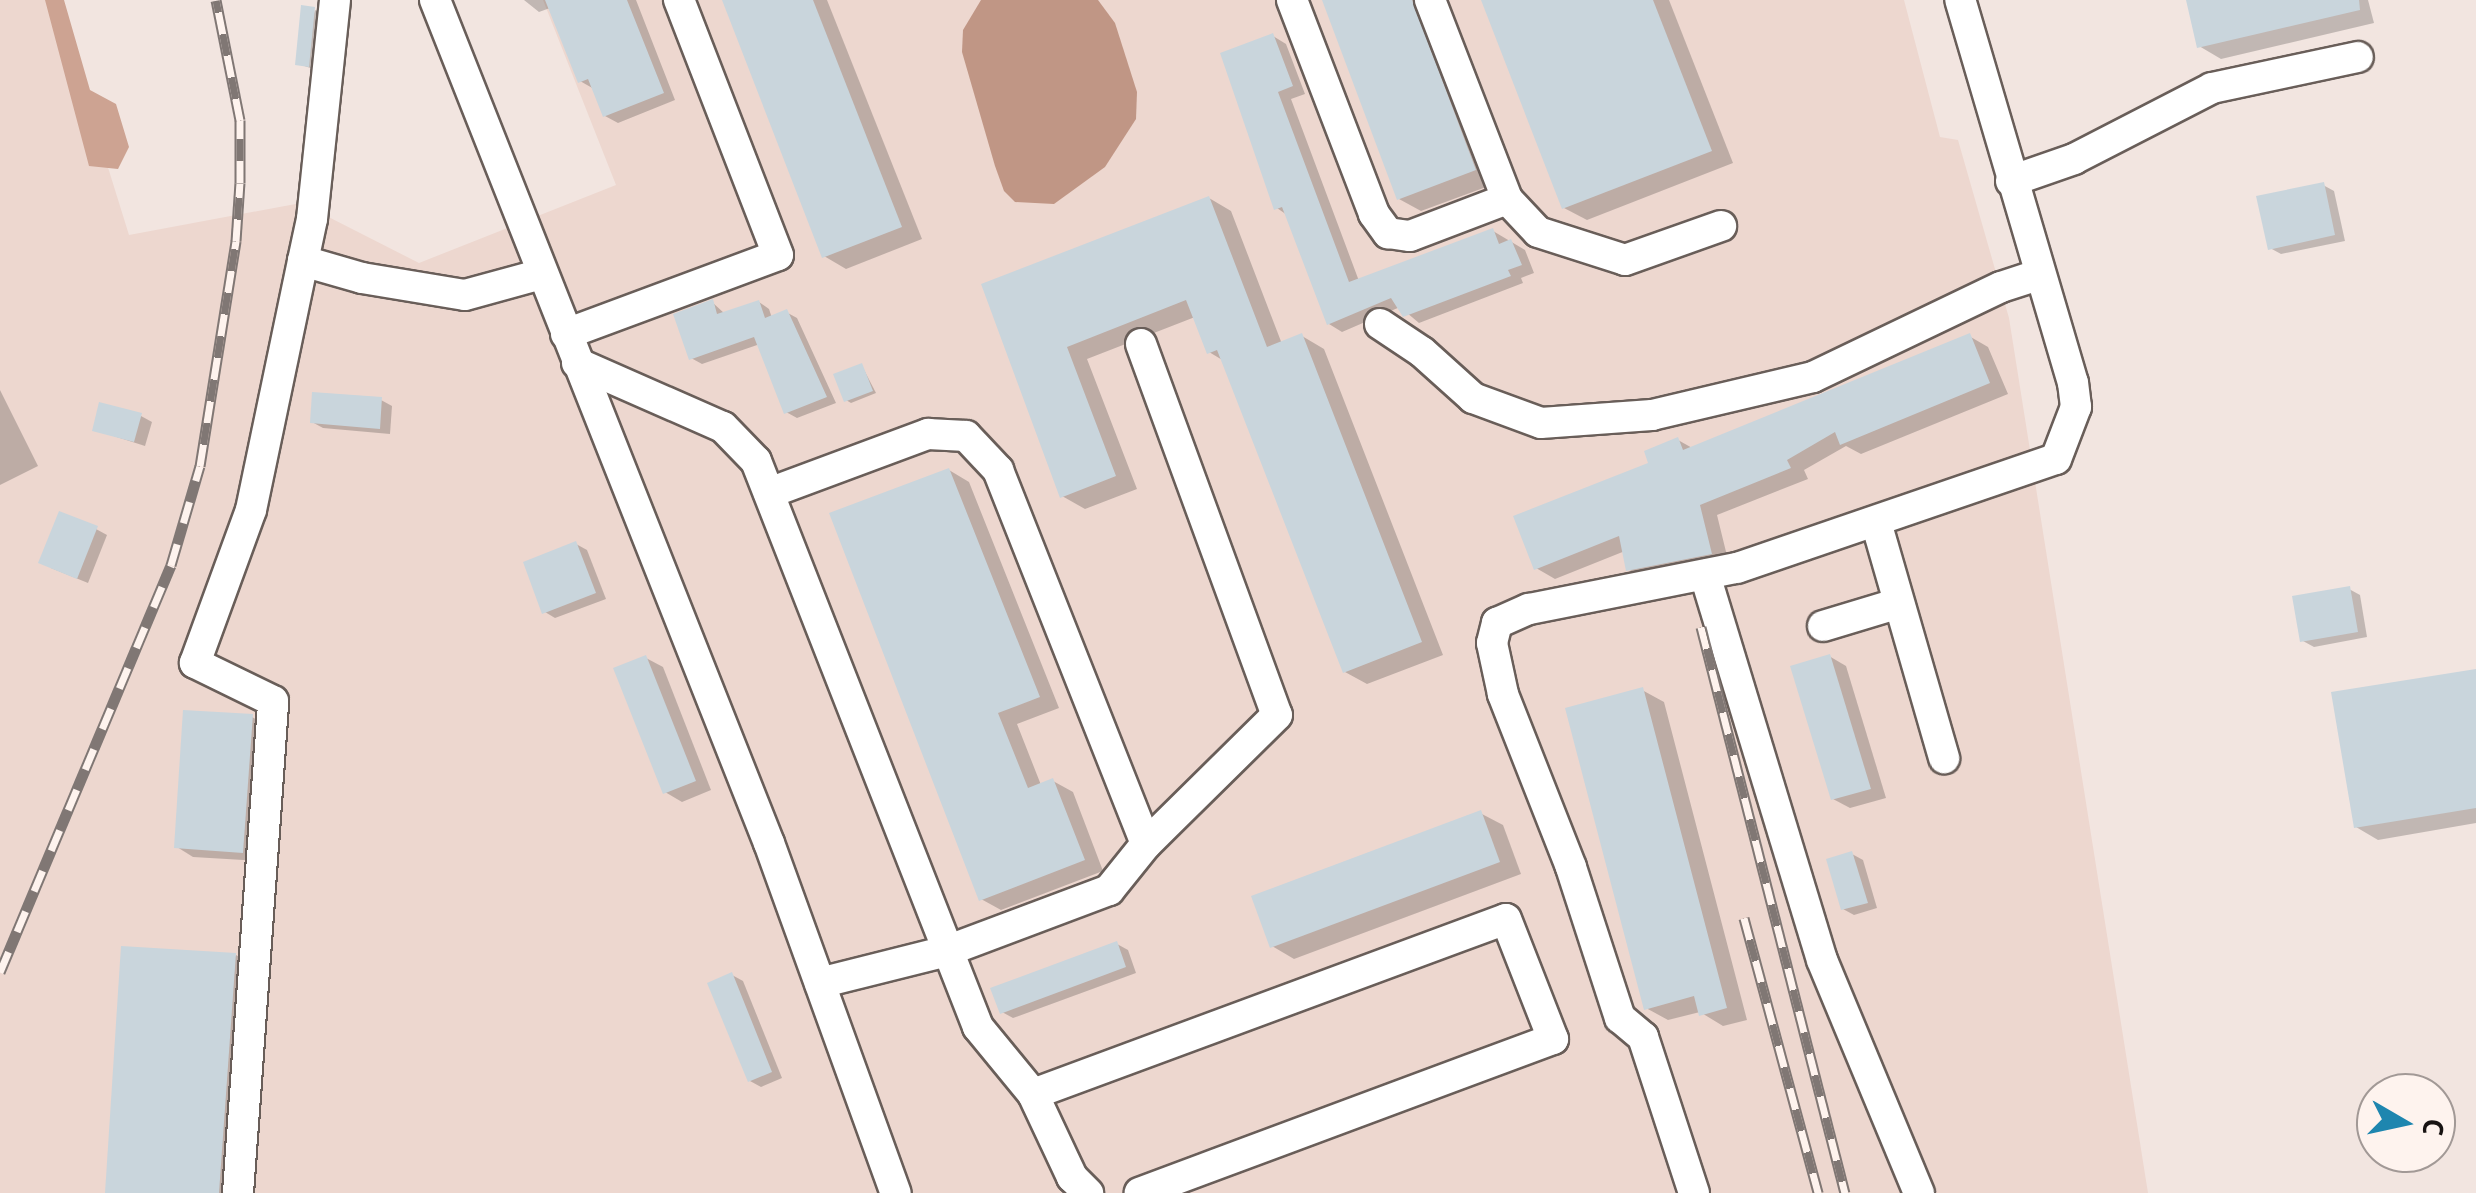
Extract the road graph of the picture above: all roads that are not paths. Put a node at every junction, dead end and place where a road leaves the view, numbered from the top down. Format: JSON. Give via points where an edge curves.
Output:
{"nodes":[{"id":1,"x":335,"y":0,"type":"edge"},
{"id":2,"x":435,"y":0,"type":"edge"},
{"id":3,"x":679,"y":0,"type":"edge"},
{"id":4,"x":1292,"y":0,"type":"edge"},
{"id":5,"x":1430,"y":0,"type":"edge"},
{"id":6,"x":1960,"y":0,"type":"edge"},
{"id":7,"x":2358,"y":57,"type":"dead end"},
{"id":8,"x":2011,"y":181,"type":"junction"},
{"id":9,"x":1507,"y":199,"type":"junction"},
{"id":10,"x":1722,"y":226,"type":"dead end"},
{"id":11,"x":303,"y":262,"type":"junction"},
{"id":12,"x":542,"y":274,"type":"junction"},
{"id":13,"x":2039,"y":275,"type":"junction"},
{"id":14,"x":1380,"y":324,"type":"dead end"},
{"id":15,"x":566,"y":334,"type":"junction"},
{"id":16,"x":1141,"y":344,"type":"dead end"},
{"id":17,"x":577,"y":363,"type":"junction"},
{"id":18,"x":768,"y":493,"type":"junction"},
{"id":19,"x":1876,"y":522,"type":"junction"},
{"id":20,"x":1705,"y":575,"type":"junction"},
{"id":21,"x":1899,"y":603,"type":"junction"},
{"id":22,"x":1823,"y":626,"type":"dead end"},
{"id":23,"x":1944,"y":758,"type":"dead end"},
{"id":24,"x":1146,"y":844,"type":"junction"},
{"id":25,"x":947,"y":951,"type":"junction"},
{"id":26,"x":820,"y":984,"type":"junction"},
{"id":27,"x":1033,"y":1094,"type":"junction"},
{"id":28,"x":238,"y":1193,"type":"edge"},
{"id":29,"x":896,"y":1193,"type":"edge"},
{"id":30,"x":1088,"y":1193,"type":"edge"},
{"id":31,"x":1140,"y":1193,"type":"edge"},
{"id":32,"x":1694,"y":1193,"type":"edge"},
{"id":33,"x":1919,"y":1193,"type":"edge"}],
"edges":[{"from":1,"to":11,"type":"street"},
{"from":2,"to":12,"type":"street"},
{"from":3,"to":15,"type":"street","via":[[778,255]]},
{"from":4,"to":9,"type":"street","via":[[1374,214],[1388,233],[1410,236]]},
{"from":5,"to":9,"type":"street"},
{"from":6,"to":8,"type":"street"},
{"from":7,"to":8,"type":"street","via":[[2212,88],[2074,158]]},
{"from":8,"to":13,"type":"street"},
{"from":9,"to":10,"type":"street","via":[[1538,232],[1625,260]]},
{"from":11,"to":12,"type":"street","via":[[464,295]]},
{"from":11,"to":28,"type":"street","via":[[250,510],[195,663],[273,700]]},
{"from":12,"to":15,"type":"street"},
{"from":13,"to":14,"type":"street","via":[[1813,378],[1633,416],[1542,423],[1474,398]]},
{"from":13,"to":19,"type":"street","via":[[2066,347],[2074,395],[2068,439],[2056,459]]},
{"from":15,"to":17,"type":"street"},
{"from":16,"to":24,"type":"street","via":[[1277,715]]},
{"from":17,"to":18,"type":"street","via":[[723,427],[756,462]]},
{"from":17,"to":26,"type":"street"},
{"from":18,"to":24,"type":"street","via":[[928,434],[966,436],[998,470]]},
{"from":18,"to":25,"type":"street"},
{"from":19,"to":20,"type":"street"},
{"from":19,"to":21,"type":"street"},
{"from":20,"to":32,"type":"street","via":[[1529,609],[1497,622],[1492,643],[1502,694],[1571,866],[1620,1018],[1644,1037]]},
{"from":20,"to":33,"type":"street","via":[[1822,960]]},
{"from":21,"to":22,"type":"street"},
{"from":21,"to":23,"type":"street"},
{"from":24,"to":25,"type":"street","via":[[1109,890]]},
{"from":25,"to":26,"type":"street"},
{"from":25,"to":27,"type":"street","via":[[978,1027]]},
{"from":26,"to":29,"type":"street"},
{"from":27,"to":30,"type":"street","via":[[1072,1176]]},
{"from":27,"to":31,"type":"street","via":[[1506,920],[1553,1039]]}]}
